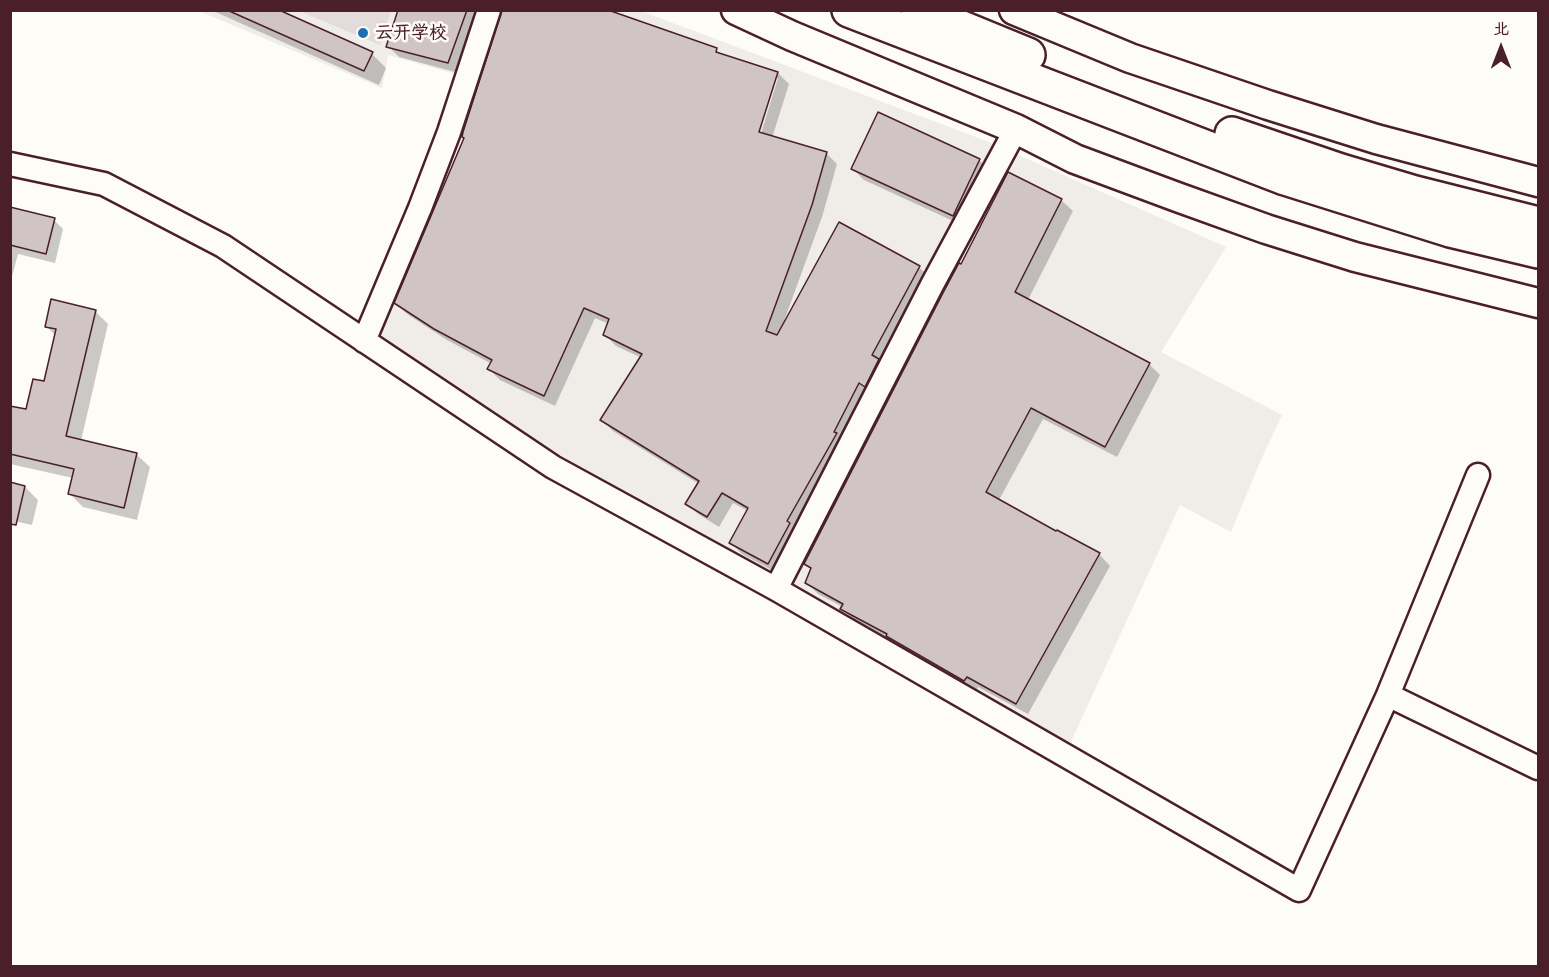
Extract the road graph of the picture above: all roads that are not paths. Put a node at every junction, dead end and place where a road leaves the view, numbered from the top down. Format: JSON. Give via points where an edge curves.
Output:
{"nodes":[{"id":1,"x":489,"y":10,"type":"edge"},
{"id":2,"x":736,"y":10,"type":"edge"},
{"id":3,"x":849,"y":10,"type":"edge"},
{"id":4,"x":918,"y":10,"type":"edge"},
{"id":5,"x":1014,"y":10,"type":"edge"},
{"id":6,"x":1016,"y":129,"type":"junction"},
{"id":7,"x":10,"y":164,"type":"edge"},
{"id":8,"x":1539,"y":182,"type":"edge"},
{"id":9,"x":1539,"y":224,"type":"edge"},
{"id":10,"x":1539,"y":251,"type":"edge"},
{"id":11,"x":1539,"y":303,"type":"edge"},
{"id":12,"x":364,"y":341,"type":"junction"},
{"id":13,"x":1478,"y":475,"type":"dead end"},
{"id":14,"x":776,"y":589,"type":"junction"},
{"id":15,"x":1388,"y":695,"type":"junction"},
{"id":16,"x":1539,"y":768,"type":"edge"}],
"edges":[{"from":1,"to":12,"type":"street","via":[[420,208]]},
{"from":2,"to":6,"type":"main road"},
{"from":3,"to":10,"type":"highway","via":[[1286,178],[1449,230]]},
{"from":4,"to":9,"type":"highway","via":[[1180,116],[1273,149],[1415,194]]},
{"from":5,"to":8,"type":"main road","via":[[1130,58],[1278,108],[1417,151]]},
{"from":6,"to":11,"type":"main road","via":[[1076,159],[1266,229],[1403,270]]},
{"from":6,"to":14,"type":"street"},
{"from":7,"to":12,"type":"street","via":[[105,184],[223,246]]},
{"from":12,"to":14,"type":"street","via":[[553,467]]},
{"from":13,"to":15,"type":"street"},
{"from":14,"to":15,"type":"street","via":[[1299,890]]},
{"from":15,"to":16,"type":"street"}]}
